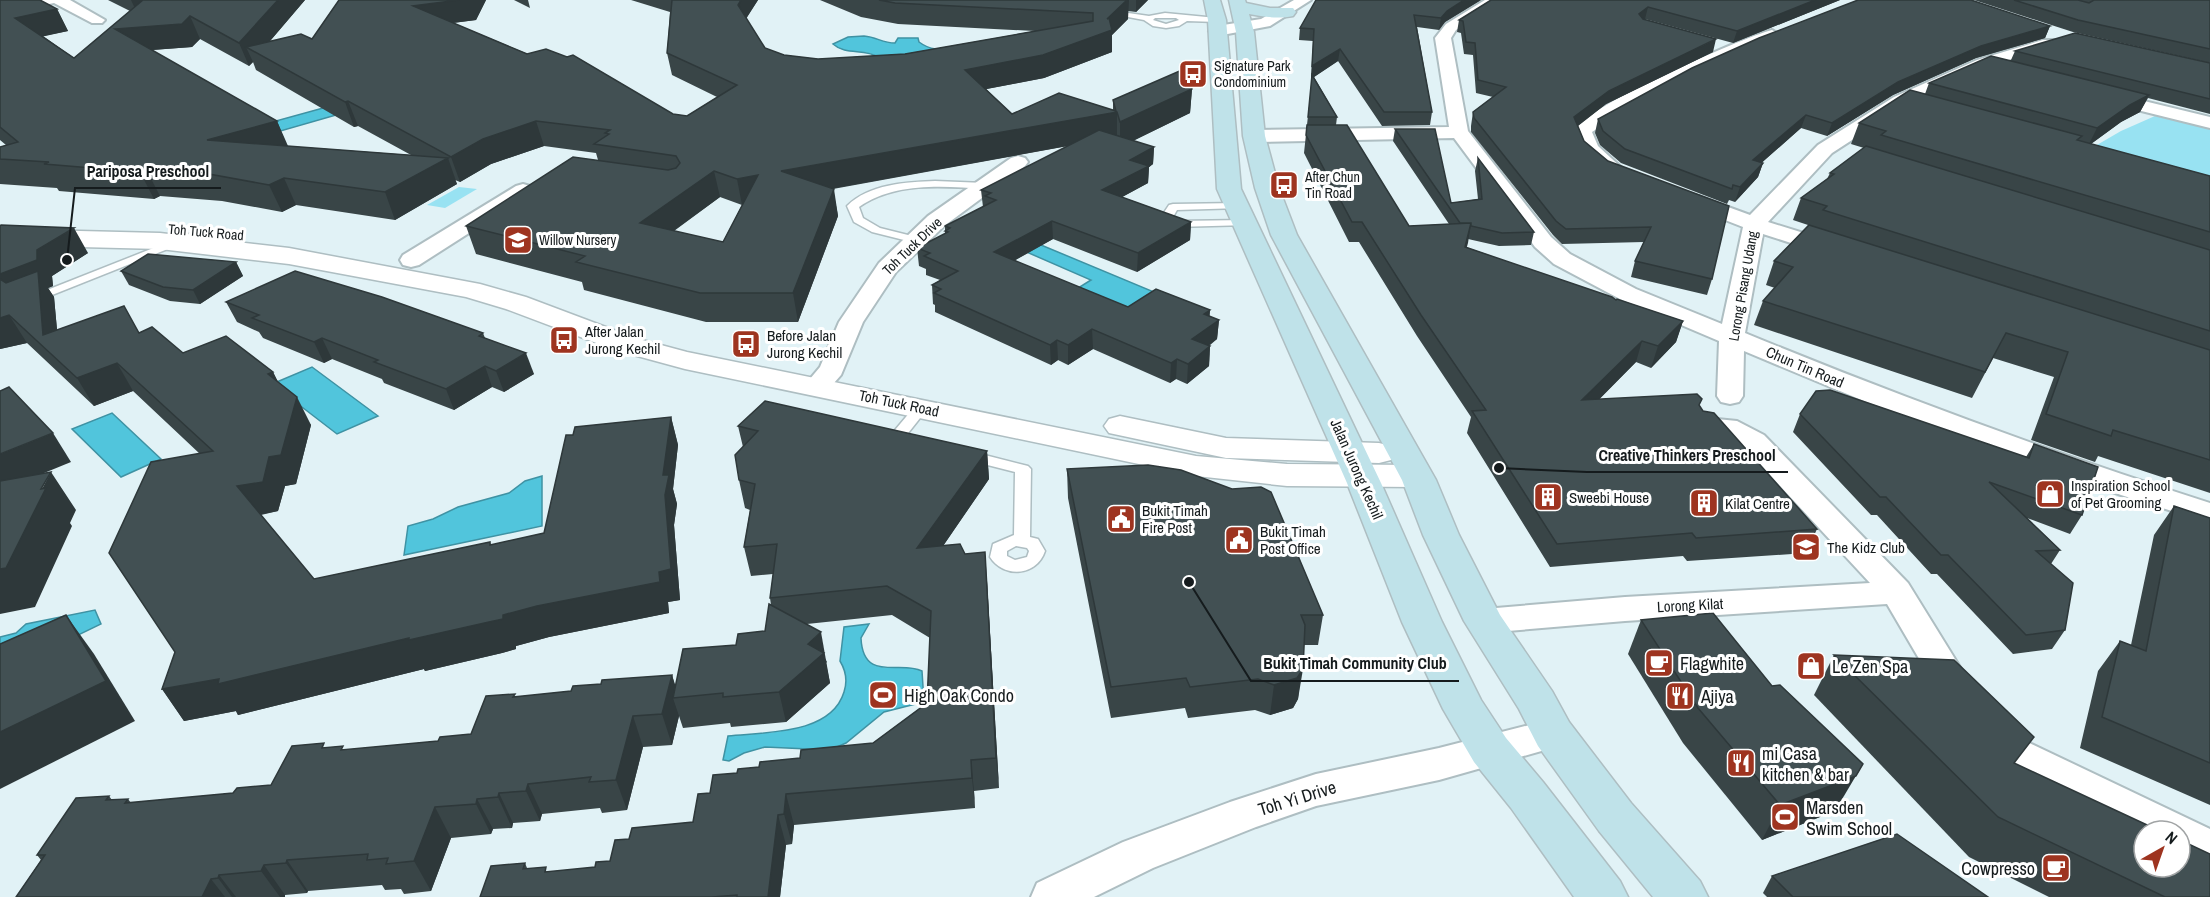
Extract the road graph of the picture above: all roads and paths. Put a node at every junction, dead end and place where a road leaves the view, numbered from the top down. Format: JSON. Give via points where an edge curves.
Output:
{"nodes":[{"id":1,"x":49,"y":0,"type":"edge"},
{"id":2,"x":58,"y":0,"type":"edge"},
{"id":3,"x":1212,"y":0,"type":"edge"},
{"id":4,"x":1304,"y":0,"type":"edge"},
{"id":5,"x":1495,"y":0,"type":"edge"},
{"id":6,"x":1237,"y":4,"type":"edge"},
{"id":7,"x":0,"y":10,"type":"edge"},
{"id":8,"x":1287,"y":12,"type":"junction"},
{"id":9,"x":1131,"y":15,"type":"dead end"},
{"id":10,"x":97,"y":20,"type":"dead end"},
{"id":11,"x":1217,"y":26,"type":"junction"},
{"id":12,"x":1244,"y":28,"type":"junction"},
{"id":13,"x":1786,"y":30,"type":"edge"},
{"id":14,"x":2044,"y":30,"type":"edge"},
{"id":15,"x":1707,"y":44,"type":"edge"},
{"id":16,"x":1732,"y":50,"type":"junction"},
{"id":17,"x":1983,"y":63,"type":"junction"},
{"id":18,"x":2011,"y":71,"type":"edge"},
{"id":19,"x":2095,"y":94,"type":"edge"},
{"id":20,"x":1900,"y":101,"type":"junction"},
{"id":21,"x":1928,"y":109,"type":"edge"},
{"id":22,"x":2210,"y":123,"type":"edge"},
{"id":23,"x":1460,"y":132,"type":"junction"},
{"id":24,"x":1254,"y":136,"type":"junction"},
{"id":25,"x":1018,"y":162,"type":"dead end"},
{"id":26,"x":543,"y":177,"type":"edge"},
{"id":27,"x":1634,"y":178,"type":"edge"},
{"id":28,"x":985,"y":186,"type":"junction"},
{"id":29,"x":1677,"y":194,"type":"edge"},
{"id":30,"x":1241,"y":215,"type":"junction"},
{"id":31,"x":1754,"y":224,"type":"junction"},
{"id":32,"x":3,"y":229,"type":"edge"},
{"id":33,"x":182,"y":236,"type":"junction"},
{"id":34,"x":916,"y":240,"type":"junction"},
{"id":35,"x":1860,"y":259,"type":"edge"},
{"id":36,"x":402,"y":267,"type":"junction"},
{"id":37,"x":22,"y":303,"type":"edge"},
{"id":38,"x":1732,"y":337,"type":"junction"},
{"id":39,"x":824,"y":377,"type":"junction"},
{"id":40,"x":1730,"y":396,"type":"dead end"},
{"id":41,"x":921,"y":408,"type":"junction"},
{"id":42,"x":1707,"y":426,"type":"edge"},
{"id":43,"x":922,"y":445,"type":"edge"},
{"id":44,"x":955,"y":453,"type":"edge"},
{"id":45,"x":1356,"y":464,"type":"junction"},
{"id":46,"x":1410,"y":465,"type":"junction"},
{"id":47,"x":2210,"y":513,"type":"edge"},
{"id":48,"x":1022,"y":540,"type":"dead end"},
{"id":49,"x":1896,"y":591,"type":"junction"},
{"id":50,"x":1484,"y":621,"type":"junction"},
{"id":51,"x":1553,"y":734,"type":"junction"},
{"id":52,"x":1490,"y":750,"type":"junction"},
{"id":53,"x":2149,"y":819,"type":"edge"},
{"id":54,"x":2192,"y":840,"type":"edge"},
{"id":55,"x":2210,"y":848,"type":"edge"},
{"id":56,"x":1052,"y":897,"type":"edge"},
{"id":57,"x":1603,"y":897,"type":"edge"},
{"id":58,"x":1683,"y":897,"type":"edge"}],
"edges":[{"from":1,"to":7,"type":"street"},
{"from":2,"to":10,"type":"street"},
{"from":3,"to":11,"type":"main road","name":"Jalan Jurong Kechil"},
{"from":4,"to":8,"type":"street"},
{"from":5,"to":23,"type":"street","name":"Chun Tin Road","via":[[1451,27],[1443,39]]},
{"from":6,"to":8,"type":"main road","via":[[1270,13]]},
{"from":6,"to":12,"type":"main road"},
{"from":8,"to":12,"type":"street"},
{"from":9,"to":11,"type":"lane","via":[[1166,26],[1183,22],[1182,18]]},
{"from":11,"to":12,"type":"street"},
{"from":11,"to":30,"type":"main road","name":"Jalan Jurong Kechil","via":[[1229,189]]},
{"from":12,"to":24,"type":"main road"},
{"from":13,"to":16,"type":"street"},
{"from":14,"to":17,"type":"street","name":"Lorong Pisang Udang","via":[[2061,37]]},
{"from":15,"to":16,"type":"street"},
{"from":16,"to":27,"type":"street","via":[[1613,109],[1582,130],[1589,149],[1613,169]]},
{"from":17,"to":18,"type":"street"},
{"from":17,"to":20,"type":"street","name":"Lorong Pisang Udang"},
{"from":19,"to":22,"type":"street"},
{"from":20,"to":21,"type":"street"},
{"from":20,"to":31,"type":"street","name":"Lorong Pisang Udang","via":[[1834,152]]},
{"from":23,"to":24,"type":"street"},
{"from":23,"to":38,"type":"street","name":"Chun Tin Road","via":[[1543,242],[1562,259],[1628,294]]},
{"from":24,"to":46,"type":"main road","via":[[1284,236]]},
{"from":25,"to":28,"type":"street","name":"Toh Tuck Drive"},
{"from":26,"to":36,"type":"street"},
{"from":28,"to":34,"type":"street","name":"Toh Tuck Drive"},
{"from":28,"to":34,"type":"lane","via":[[914,186],[878,193],[854,206],[858,220],[876,230]]},
{"from":29,"to":31,"type":"street"},
{"from":30,"to":30,"type":"lane","via":[[1175,224],[1167,217],[1173,207]]},
{"from":30,"to":45,"type":"main road","name":"Jalan Jurong Kechil"},
{"from":31,"to":35,"type":"street"},
{"from":31,"to":38,"type":"street","name":"Lorong Pisang Udang"},
{"from":32,"to":33,"type":"street","name":"Toh Tuck Road"},
{"from":33,"to":36,"type":"street","name":"Toh Tuck Road","via":[[289,256]]},
{"from":33,"to":37,"type":"lane"},
{"from":34,"to":39,"type":"street","name":"Toh Tuck Drive","via":[[887,268],[850,322]]},
{"from":36,"to":39,"type":"street","name":"Toh Tuck Road","via":[[516,303],[625,344],[685,360]]},
{"from":38,"to":40,"type":"street","name":"Lorong Pisang Udang"},
{"from":38,"to":47,"type":"street","name":"Chun Tin Road","via":[[1873,395]]},
{"from":39,"to":41,"type":"street","name":"Toh Tuck Road"},
{"from":39,"to":45,"type":"street","name":"Toh Tuck Road","via":[[1226,448]]},
{"from":41,"to":43,"type":"lane","via":[[895,439]]},
{"from":41,"to":45,"type":"street","name":"Toh Tuck Road","via":[[1196,465],[1287,475]]},
{"from":42,"to":49,"type":"street","via":[[1727,428],[1754,441]]},
{"from":44,"to":48,"type":"lane","via":[[1023,469]]},
{"from":45,"to":46,"type":"street","name":"Toh Tuck Road"},
{"from":45,"to":52,"type":"main road","name":"Jalan Jurong Kechil","via":[[1427,632],[1464,709]]},
{"from":46,"to":50,"type":"main road"},
{"from":49,"to":50,"type":"street","name":"Lorong Kilat"},
{"from":49,"to":53,"type":"street","via":[[1978,724],[2006,749]]},
{"from":50,"to":51,"type":"main road","via":[[1537,702]]},
{"from":51,"to":52,"type":"street","name":"Toh Yi Drive"},
{"from":51,"to":58,"type":"main road","via":[[1615,817]]},
{"from":52,"to":56,"type":"street","name":"Toh Yi Drive","via":[[1316,790],[1244,814],[1138,855]]},
{"from":52,"to":57,"type":"main road","name":"Jalan Jurong Kechil"},
{"from":54,"to":55,"type":"street"}]}
